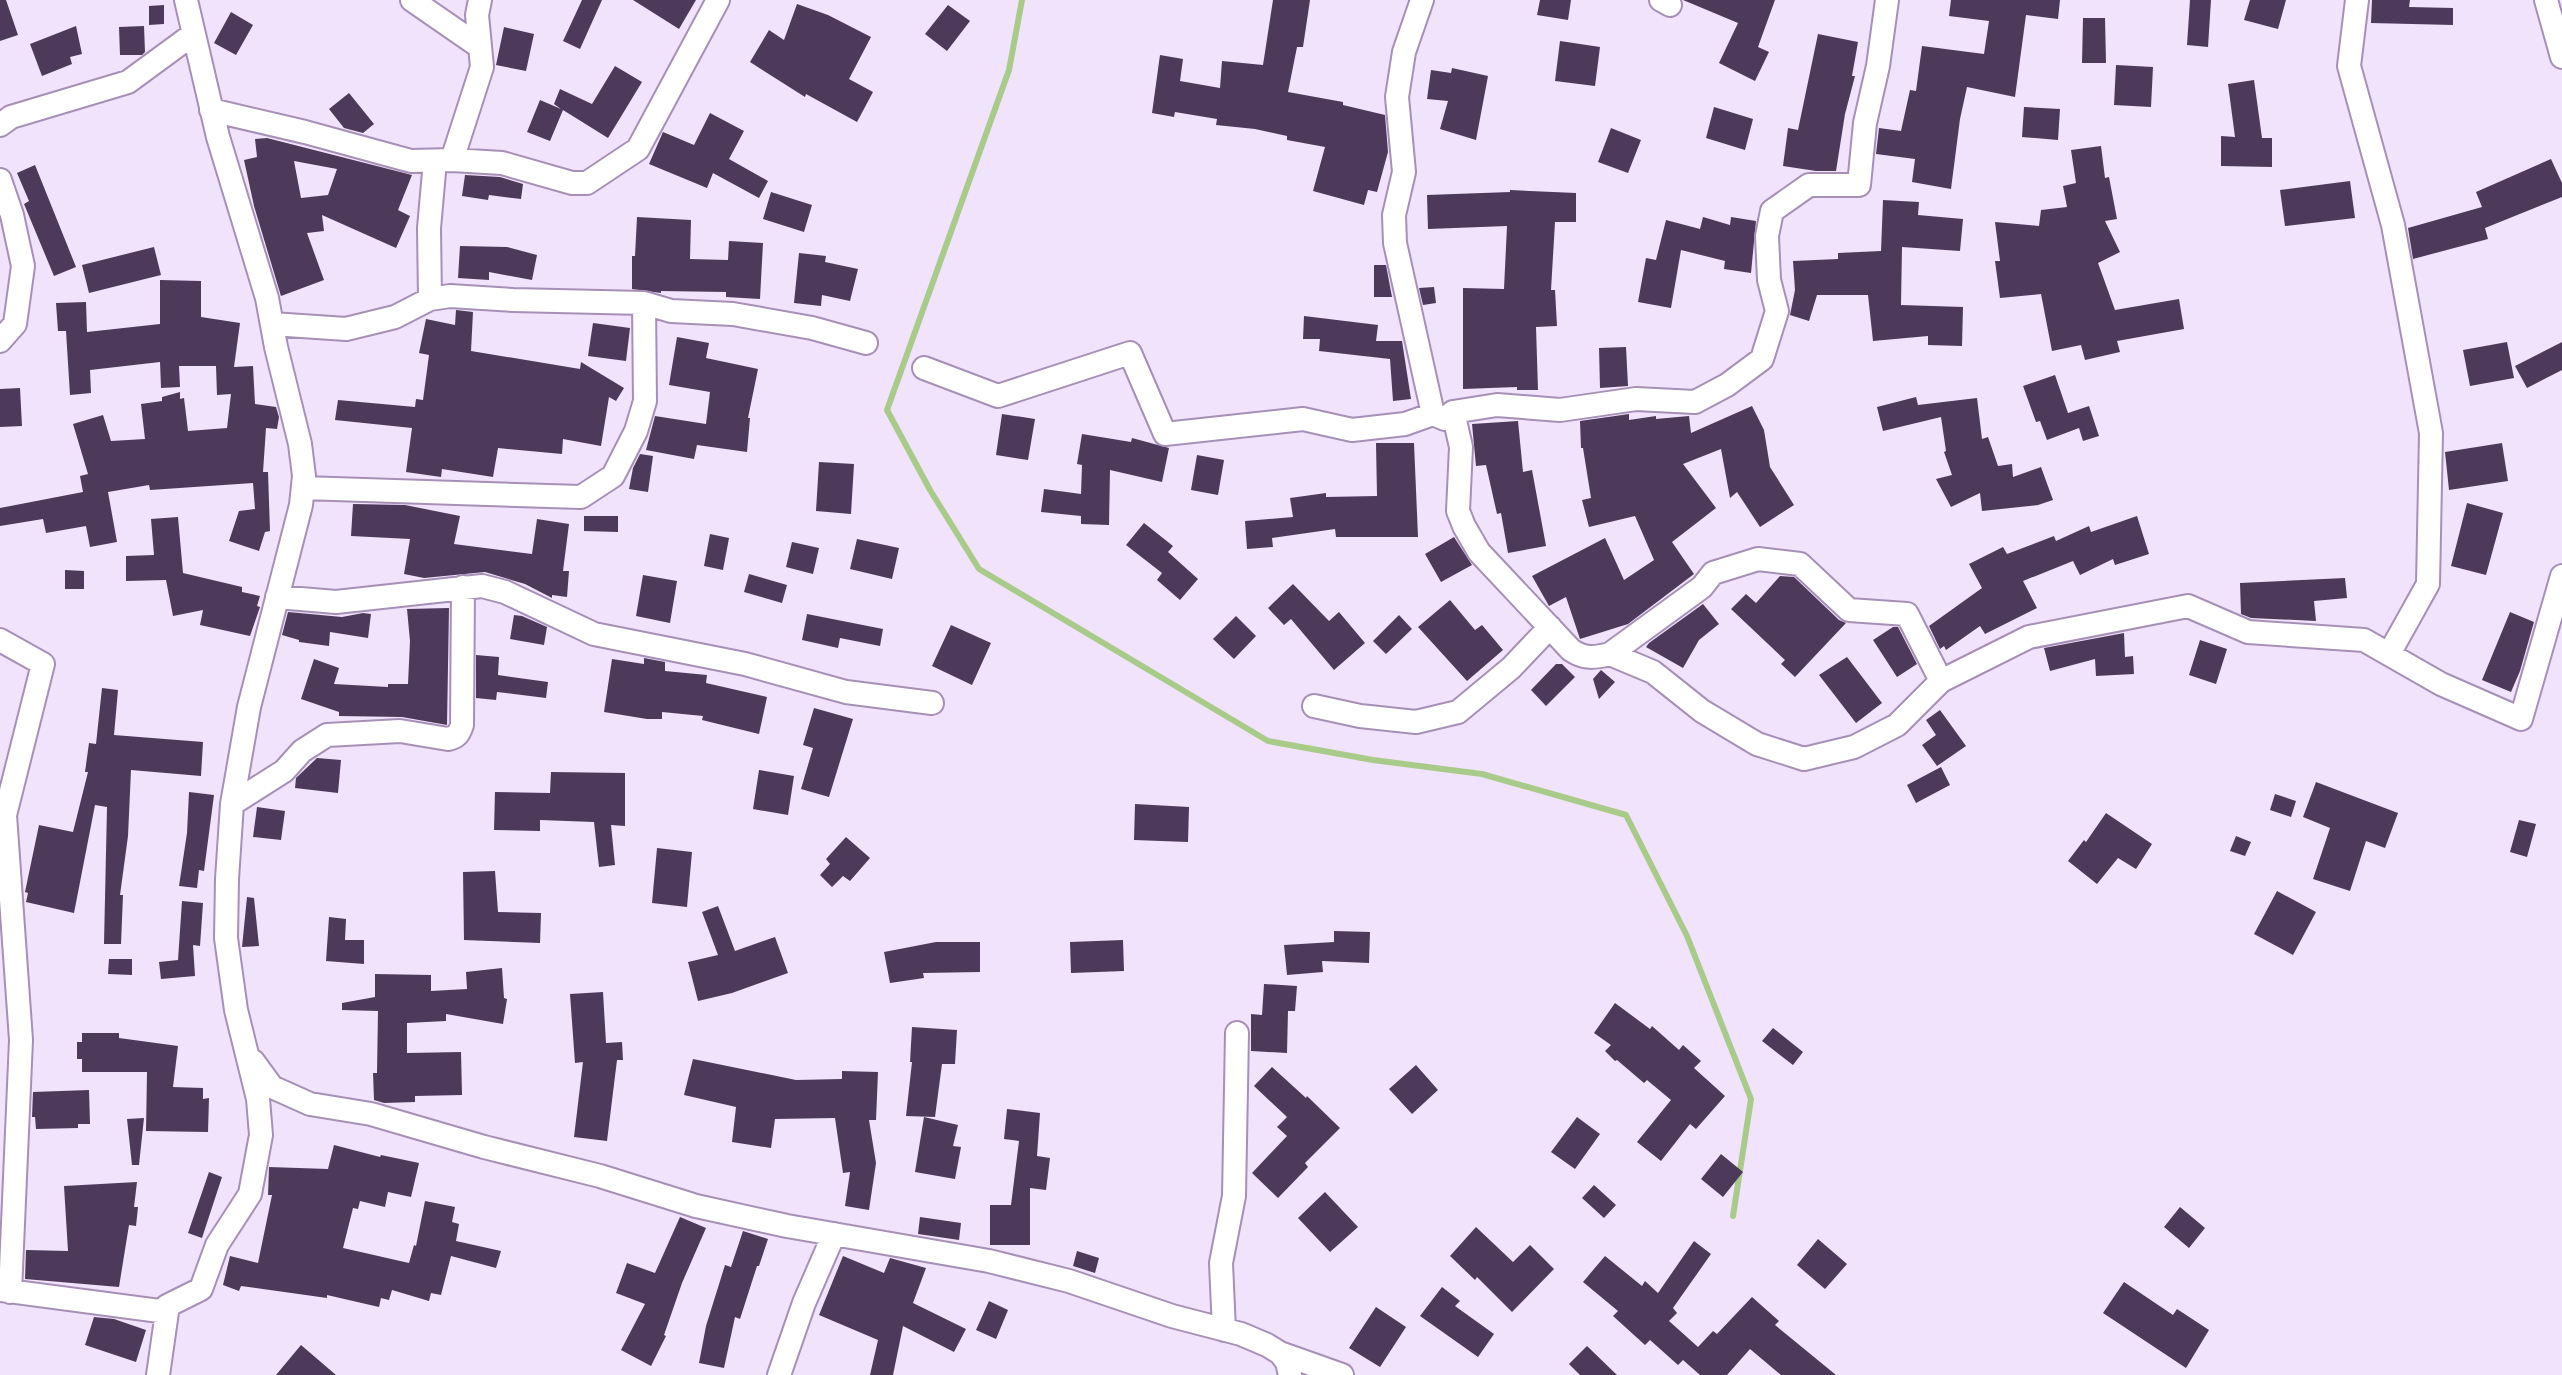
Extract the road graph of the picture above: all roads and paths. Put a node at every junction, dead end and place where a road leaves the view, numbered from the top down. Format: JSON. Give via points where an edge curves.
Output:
{"nodes":[{"id":1,"x":186,"y":0,"type":"edge"},
{"id":2,"x":412,"y":0,"type":"edge"},
{"id":3,"x":480,"y":0,"type":"edge"},
{"id":4,"x":718,"y":0,"type":"edge"},
{"id":5,"x":1422,"y":0,"type":"edge"},
{"id":6,"x":1887,"y":0,"type":"edge"},
{"id":7,"x":2357,"y":0,"type":"edge"},
{"id":8,"x":2546,"y":0,"type":"edge"},
{"id":9,"x":192,"y":35,"type":"junction"},
{"id":10,"x":480,"y":47,"type":"junction"},
{"id":11,"x":2562,"y":57,"type":"edge"},
{"id":12,"x":211,"y":110,"type":"junction"},
{"id":13,"x":0,"y":125,"type":"edge"},
{"id":14,"x":444,"y":160,"type":"junction"},
{"id":15,"x":0,"y":180,"type":"edge"},
{"id":16,"x":430,"y":299,"type":"junction"},
{"id":17,"x":644,"y":303,"type":"junction"},
{"id":18,"x":272,"y":324,"type":"junction"},
{"id":19,"x":0,"y":341,"type":"edge"},
{"id":20,"x":866,"y":343,"type":"dead end"},
{"id":21,"x":924,"y":368,"type":"dead end"},
{"id":22,"x":1443,"y":413,"type":"junction"},
{"id":23,"x":303,"y":488,"type":"junction"},
{"id":24,"x":2562,"y":576,"type":"edge"},
{"id":25,"x":463,"y":587,"type":"junction"},
{"id":26,"x":277,"y":597,"type":"junction"},
{"id":27,"x":1550,"y":627,"type":"junction"},
{"id":28,"x":0,"y":640,"type":"edge"},
{"id":29,"x":1610,"y":654,"type":"junction"},
{"id":30,"x":2389,"y":654,"type":"junction"},
{"id":31,"x":1941,"y":681,"type":"junction"},
{"id":32,"x":932,"y":703,"type":"dead end"},
{"id":33,"x":1314,"y":706,"type":"dead end"},
{"id":34,"x":232,"y":804,"type":"junction"},
{"id":35,"x":1237,"y":1033,"type":"dead end"},
{"id":36,"x":246,"y":1050,"type":"junction"},
{"id":37,"x":834,"y":1234,"type":"junction"},
{"id":38,"x":5,"y":1291,"type":"edge"},
{"id":39,"x":167,"y":1312,"type":"junction"},
{"id":40,"x":1224,"y":1330,"type":"junction"},
{"id":41,"x":1280,"y":1353,"type":"junction"},
{"id":42,"x":158,"y":1375,"type":"edge"},
{"id":43,"x":779,"y":1375,"type":"edge"},
{"id":44,"x":1290,"y":1375,"type":"edge"},
{"id":45,"x":1342,"y":1375,"type":"edge"}],
"edges":[{"from":1,"to":9,"type":"street"},
{"from":2,"to":10,"type":"street"},
{"from":3,"to":10,"type":"street"},
{"from":4,"to":14,"type":"street","via":[[638,149],[597,178],[572,183],[502,163]]},
{"from":5,"to":22,"type":"street","via":[[1404,52],[1397,97],[1404,172],[1394,215],[1395,243]]},
{"from":6,"to":22,"type":"street","via":[[1859,185],[1809,185],[1772,211],[1769,280],[1777,311],[1762,359],[1695,402],[1636,399],[1560,410],[1497,405]]},
{"from":7,"to":30,"type":"street","via":[[2349,66],[2393,225],[2431,433],[2428,584]]},
{"from":8,"to":11,"type":"street"},
{"from":9,"to":12,"type":"street"},
{"from":9,"to":13,"type":"street","via":[[128,82],[11,117]]},
{"from":10,"to":14,"type":"street","via":[[482,67]]},
{"from":12,"to":14,"type":"street","via":[[411,161]]},
{"from":12,"to":18,"type":"street"},
{"from":14,"to":16,"type":"street","via":[[429,228]]},
{"from":15,"to":19,"type":"street","via":[[23,266],[15,324]]},
{"from":16,"to":17,"type":"street"},
{"from":16,"to":18,"type":"street","via":[[395,317],[346,329]]},
{"from":17,"to":20,"type":"street","via":[[812,328]]},
{"from":17,"to":23,"type":"street","via":[[645,401],[636,431],[613,476],[581,497]]},
{"from":18,"to":23,"type":"street","via":[[300,444]]},
{"from":21,"to":22,"type":"street","via":[[998,396],[1130,353],[1165,434],[1303,419],[1352,430]]},
{"from":22,"to":27,"type":"street","via":[[1461,447],[1458,511],[1464,526],[1479,552]]},
{"from":23,"to":26,"type":"street"},
{"from":24,"to":30,"type":"street","via":[[2521,719]]},
{"from":25,"to":26,"type":"street","via":[[336,602]]},
{"from":25,"to":32,"type":"street","via":[[505,592],[594,634],[745,664],[846,692]]},
{"from":25,"to":34,"type":"street","via":[[462,725],[455,737],[400,731],[327,735]]},
{"from":26,"to":34,"type":"street"},
{"from":27,"to":29,"type":"street","via":[[1580,657]]},
{"from":27,"to":33,"type":"street","via":[[1458,712],[1416,722]]},
{"from":28,"to":38,"type":"street","via":[[43,664],[5,815],[21,1040]]},
{"from":29,"to":31,"type":"street","via":[[1653,672],[1702,711],[1757,744],[1804,759],[1854,747],[1897,725]]},
{"from":29,"to":31,"type":"street","via":[[1678,606],[1713,573],[1758,559],[1800,564],[1849,610],[1907,614]]},
{"from":30,"to":31,"type":"street","via":[[2364,640],[2248,632],[2188,606],[2029,637]]},
{"from":34,"to":36,"type":"street","via":[[226,938]]},
{"from":35,"to":40,"type":"street","via":[[1234,1196],[1221,1263]]},
{"from":36,"to":37,"type":"street","via":[[272,1087],[310,1104],[371,1114],[696,1206]]},
{"from":36,"to":39,"type":"street","via":[[261,1135],[250,1194],[217,1245],[201,1289],[167,1306]]},
{"from":37,"to":40,"type":"street","via":[[989,1261]]},
{"from":37,"to":43,"type":"street"},
{"from":38,"to":39,"type":"street"},
{"from":39,"to":42,"type":"street"},
{"from":40,"to":41,"type":"street"},
{"from":41,"to":44,"type":"street"},
{"from":41,"to":45,"type":"street"}]}
